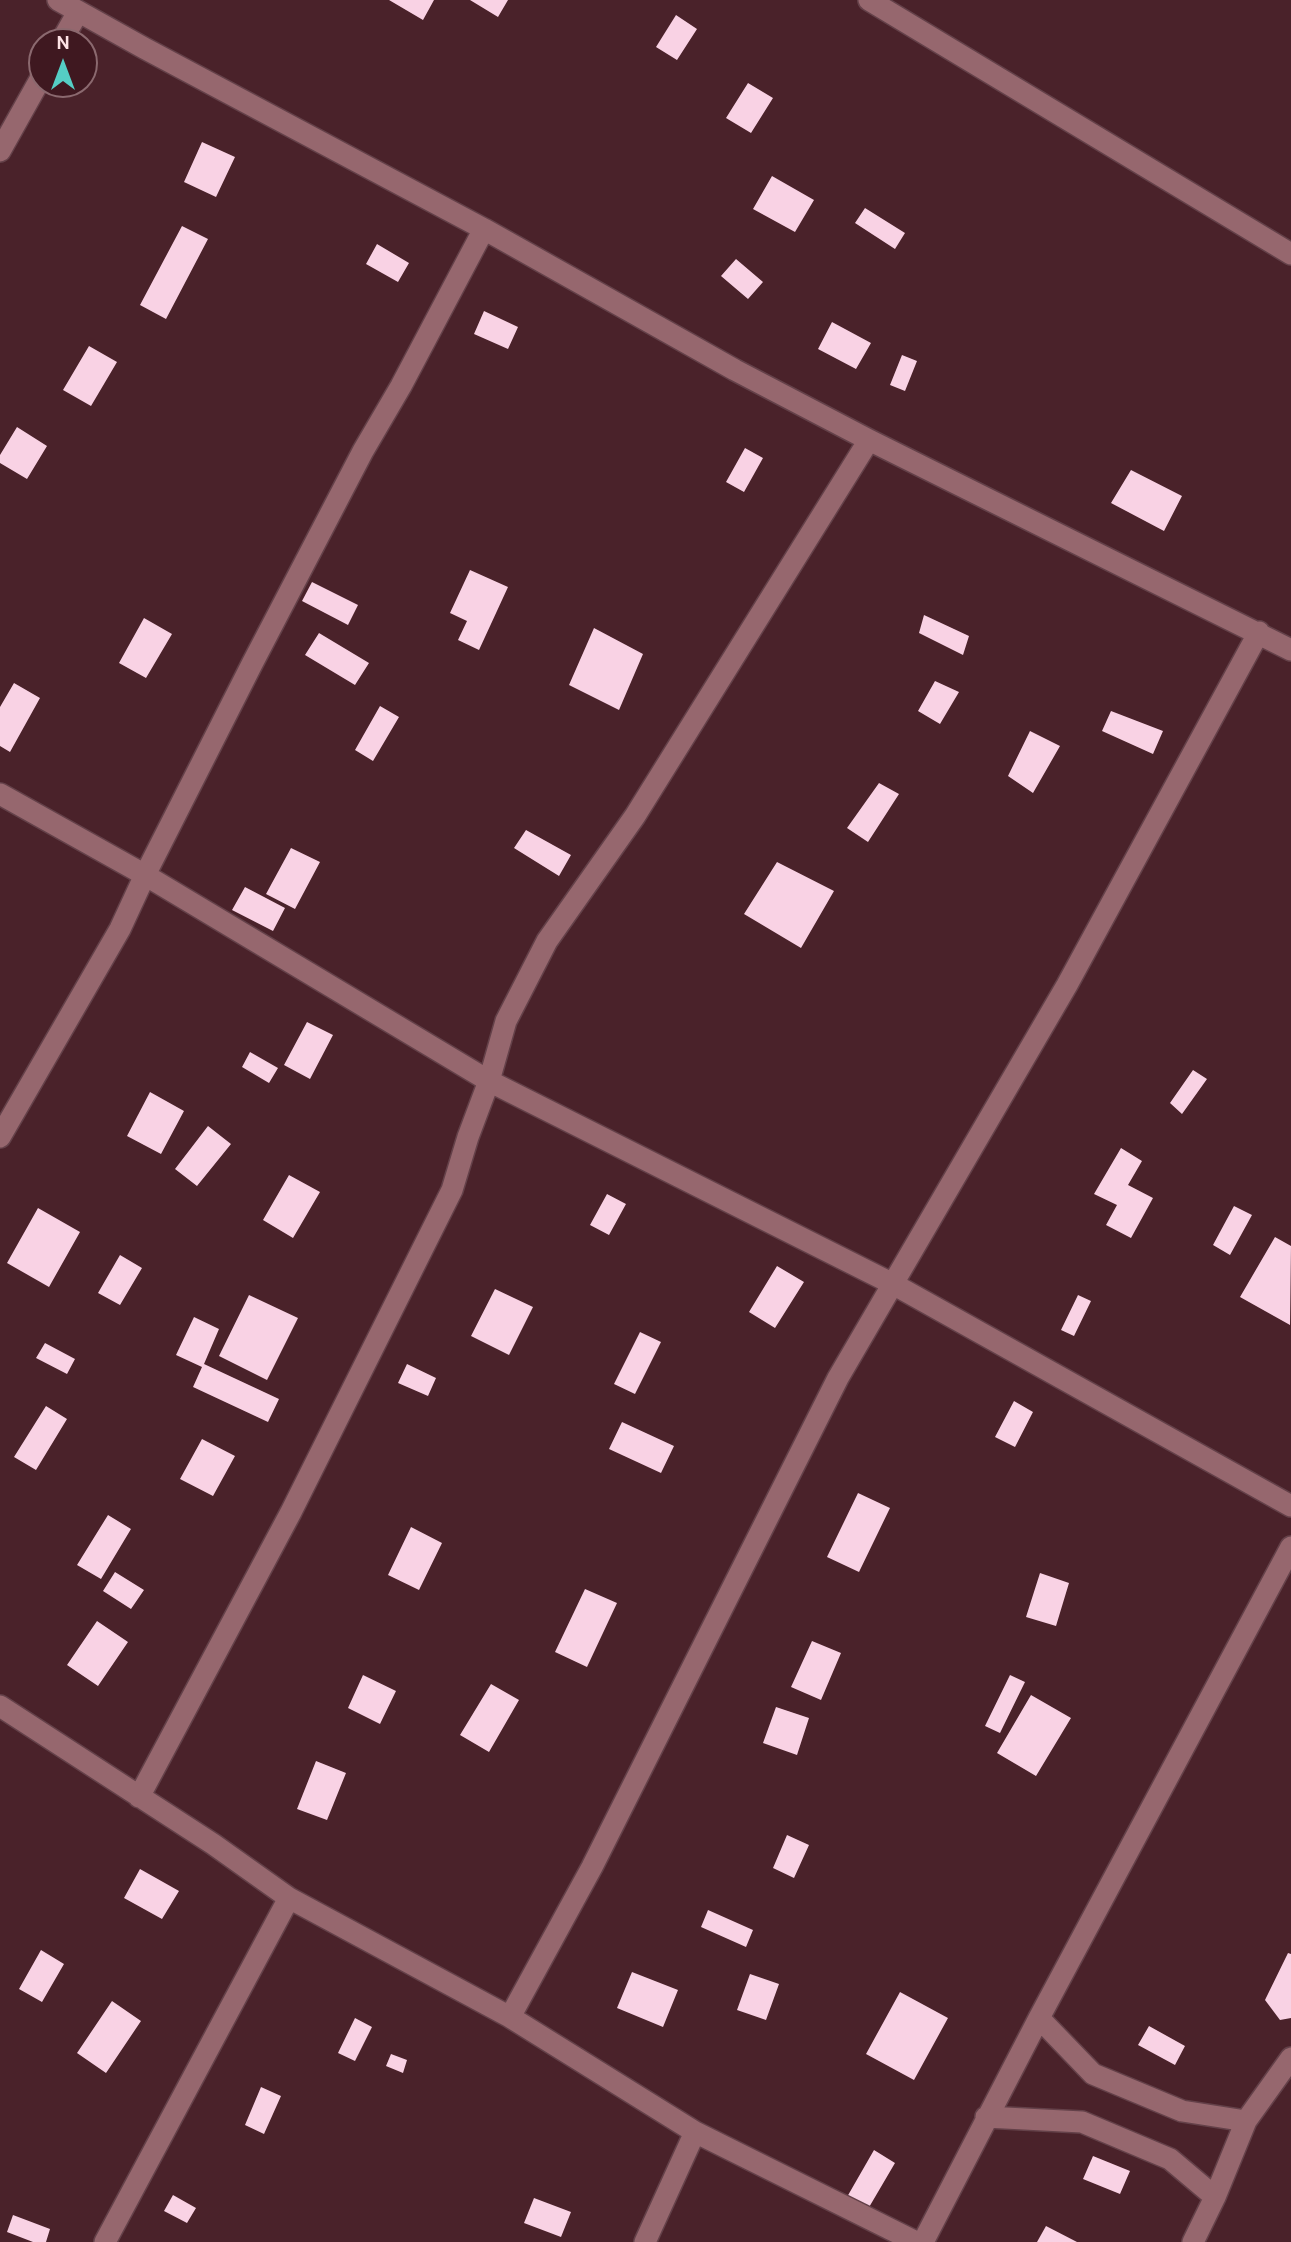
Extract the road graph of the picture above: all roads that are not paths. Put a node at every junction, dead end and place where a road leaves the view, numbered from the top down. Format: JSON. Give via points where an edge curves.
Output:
{"nodes":[{"id":1,"x":58,"y":0,"type":"edge"},
{"id":2,"x":869,"y":0,"type":"edge"},
{"id":3,"x":78,"y":12,"type":"junction"},
{"id":4,"x":69,"y":28,"type":"edge"},
{"id":5,"x":30,"y":98,"type":"edge"},
{"id":6,"x":0,"y":151,"type":"edge"},
{"id":7,"x":484,"y":229,"type":"junction"},
{"id":8,"x":1291,"y":254,"type":"edge"},
{"id":9,"x":869,"y":440,"type":"junction"},
{"id":10,"x":1259,"y":632,"type":"junction"},
{"id":11,"x":1291,"y":650,"type":"edge"},
{"id":12,"x":0,"y":794,"type":"edge"},
{"id":13,"x":145,"y":874,"type":"junction"},
{"id":14,"x":489,"y":1081,"type":"junction"},
{"id":15,"x":0,"y":1138,"type":"edge"},
{"id":16,"x":893,"y":1284,"type":"junction"},
{"id":17,"x":1291,"y":1506,"type":"edge"},
{"id":18,"x":1291,"y":1547,"type":"edge"},
{"id":19,"x":0,"y":1706,"type":"edge"},
{"id":20,"x":139,"y":1797,"type":"junction"},
{"id":21,"x":289,"y":1898,"type":"junction"},
{"id":22,"x":510,"y":2017,"type":"junction"},
{"id":23,"x":1039,"y":2018,"type":"junction"},
{"id":24,"x":1291,"y":2057,"type":"edge"},
{"id":25,"x":986,"y":2117,"type":"junction"},
{"id":26,"x":1246,"y":2121,"type":"junction"},
{"id":27,"x":695,"y":2132,"type":"junction"},
{"id":28,"x":1215,"y":2197,"type":"junction"},
{"id":29,"x":105,"y":2242,"type":"edge"},
{"id":30,"x":645,"y":2242,"type":"edge"},
{"id":31,"x":916,"y":2242,"type":"edge"},
{"id":32,"x":923,"y":2242,"type":"edge"},
{"id":33,"x":1193,"y":2242,"type":"edge"}],
"edges":[{"from":1,"to":3,"type":"street"},
{"from":2,"to":8,"type":"street"},
{"from":3,"to":4,"type":"street"},
{"from":3,"to":7,"type":"street"},
{"from":5,"to":6,"type":"street"},
{"from":7,"to":9,"type":"street"},
{"from":7,"to":13,"type":"street","via":[[357,463]]},
{"from":9,"to":10,"type":"street"},
{"from":9,"to":14,"type":"street","via":[[635,816],[547,941],[506,1021]]},
{"from":10,"to":11,"type":"street"},
{"from":10,"to":16,"type":"street","via":[[1067,985]]},
{"from":12,"to":13,"type":"street"},
{"from":13,"to":14,"type":"street"},
{"from":13,"to":15,"type":"street","via":[[120,929]]},
{"from":14,"to":16,"type":"street"},
{"from":14,"to":20,"type":"street","via":[[452,1190],[394,1309]]},
{"from":16,"to":17,"type":"street"},
{"from":16,"to":22,"type":"street","via":[[838,1378],[592,1867]]},
{"from":18,"to":23,"type":"street"},
{"from":19,"to":20,"type":"street"},
{"from":20,"to":21,"type":"street"},
{"from":21,"to":22,"type":"street"},
{"from":21,"to":29,"type":"street"},
{"from":22,"to":27,"type":"street"},
{"from":23,"to":25,"type":"street"},
{"from":23,"to":26,"type":"street","via":[[1093,2074],[1182,2111]]},
{"from":24,"to":26,"type":"street"},
{"from":25,"to":28,"type":"street","via":[[1082,2122],[1170,2159]]},
{"from":25,"to":32,"type":"street"},
{"from":26,"to":28,"type":"street"},
{"from":27,"to":30,"type":"street"},
{"from":27,"to":31,"type":"street"},
{"from":28,"to":33,"type":"street"}]}
